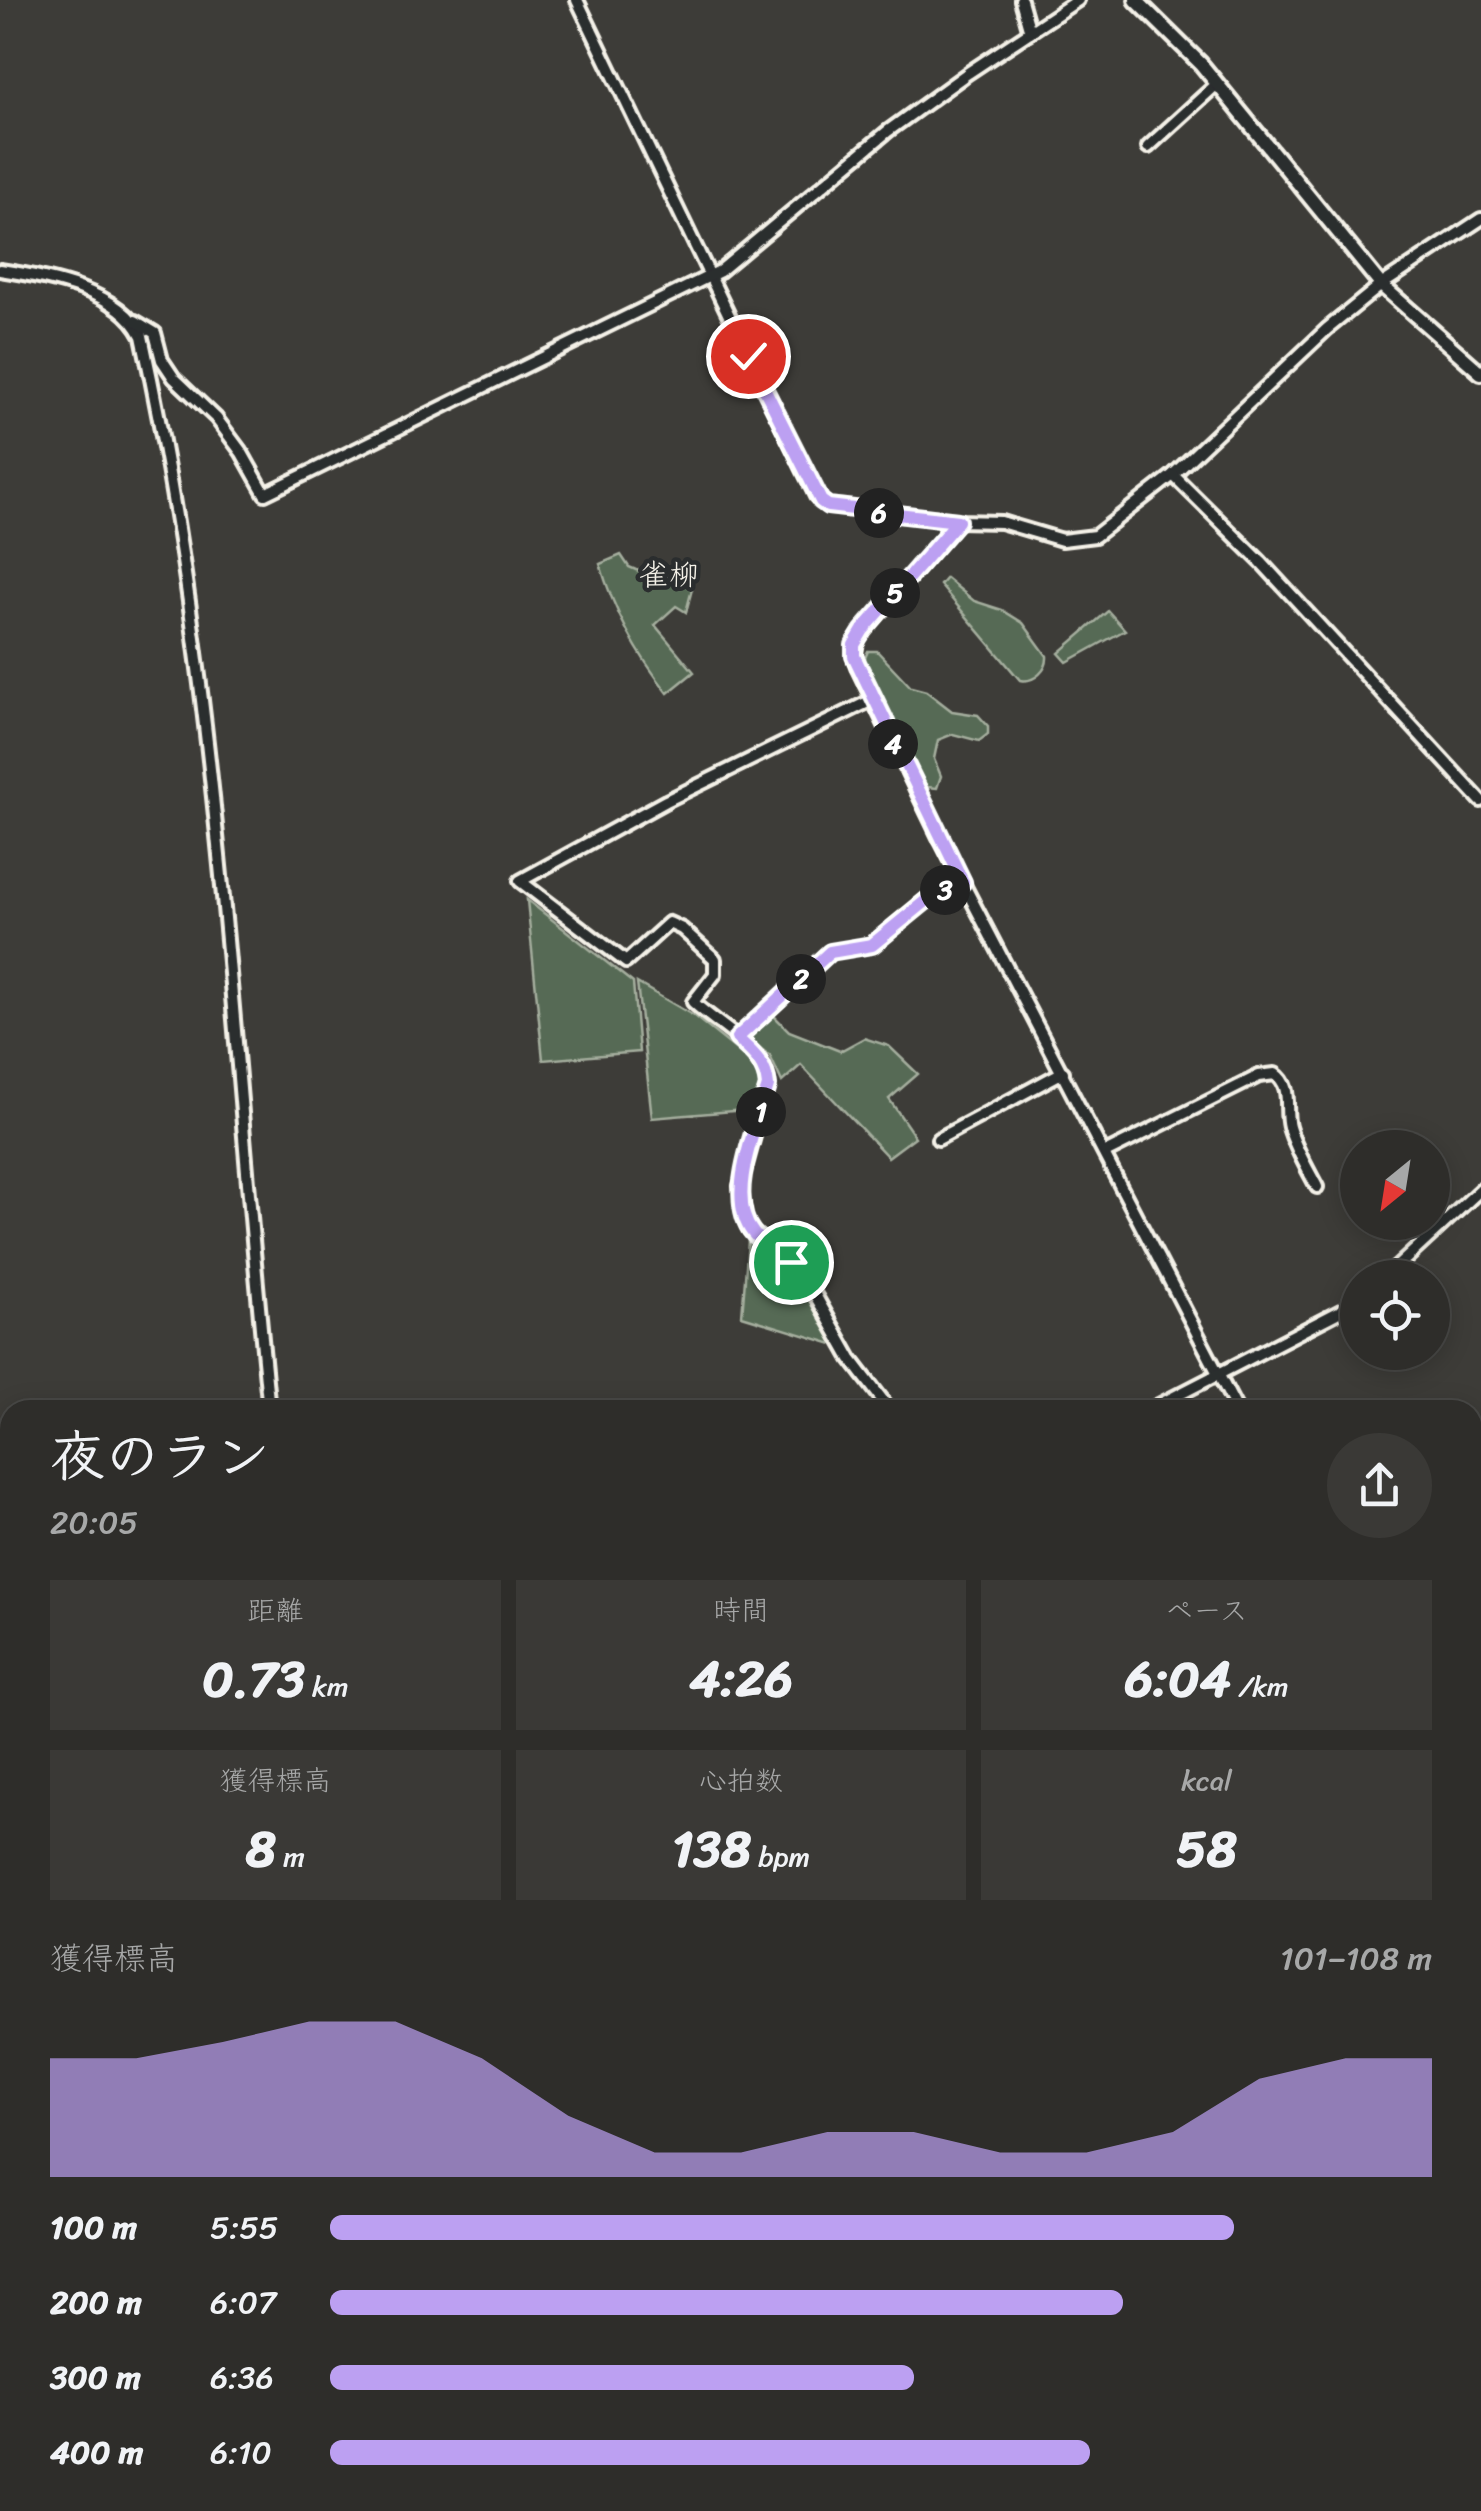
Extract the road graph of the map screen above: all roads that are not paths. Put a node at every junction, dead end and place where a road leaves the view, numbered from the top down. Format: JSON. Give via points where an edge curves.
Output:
{"nodes":[{"id":1,"x":577,"y":0,"type":"edge"},
{"id":2,"x":1021,"y":0,"type":"edge"},
{"id":3,"x":1078,"y":0,"type":"edge"},
{"id":4,"x":1136,"y":0,"type":"edge"},
{"id":5,"x":1030,"y":32,"type":"junction"},
{"id":6,"x":1217,"y":84,"type":"junction"},
{"id":7,"x":1148,"y":147,"type":"dead end"},
{"id":8,"x":1481,"y":219,"type":"edge"},
{"id":9,"x":0,"y":270,"type":"edge"},
{"id":10,"x":710,"y":278,"type":"junction"},
{"id":11,"x":1381,"y":285,"type":"junction"},
{"id":12,"x":135,"y":321,"type":"junction"},
{"id":13,"x":1481,"y":373,"type":"edge"},
{"id":14,"x":1173,"y":474,"type":"junction"},
{"id":15,"x":958,"y":521,"type":"junction"},
{"id":16,"x":872,"y":700,"type":"junction"},
{"id":17,"x":1481,"y":802,"type":"edge"},
{"id":18,"x":963,"y":882,"type":"junction"},
{"id":19,"x":737,"y":1038,"type":"junction"},
{"id":20,"x":1063,"y":1072,"type":"junction"},
{"id":21,"x":938,"y":1140,"type":"dead end"},
{"id":22,"x":1105,"y":1153,"type":"junction"},
{"id":23,"x":1317,"y":1187,"type":"dead end"},
{"id":24,"x":1481,"y":1190,"type":"edge"},
{"id":25,"x":1405,"y":1260,"type":"edge"},
{"id":26,"x":1340,"y":1311,"type":"edge"},
{"id":27,"x":1219,"y":1374,"type":"junction"},
{"id":28,"x":268,"y":1400,"type":"edge"},
{"id":29,"x":882,"y":1400,"type":"edge"},
{"id":30,"x":1168,"y":1400,"type":"edge"},
{"id":31,"x":1233,"y":1400,"type":"edge"}],
"edges":[{"from":1,"to":10,"type":"street"},
{"from":2,"to":5,"type":"street"},
{"from":3,"to":5,"type":"street"},
{"from":4,"to":6,"type":"street"},
{"from":5,"to":10,"type":"street","via":[[888,132]]},
{"from":6,"to":7,"type":"street"},
{"from":6,"to":11,"type":"street"},
{"from":8,"to":11,"type":"street"},
{"from":9,"to":12,"type":"street","via":[[102,298]]},
{"from":10,"to":12,"type":"street","via":[[265,494],[216,418],[174,378],[155,333]]},
{"from":10,"to":15,"type":"street","via":[[821,501]]},
{"from":11,"to":13,"type":"street"},
{"from":11,"to":14,"type":"street"},
{"from":12,"to":28,"type":"street","via":[[179,535],[210,776]]},
{"from":14,"to":15,"type":"street","via":[[1095,536],[1062,540],[1001,522]]},
{"from":14,"to":17,"type":"street"},
{"from":15,"to":16,"type":"street","via":[[858,638],[854,656]]},
{"from":16,"to":18,"type":"street"},
{"from":16,"to":19,"type":"street","via":[[520,881],[626,962],[663,926],[682,929],[717,968],[693,1002]]},
{"from":18,"to":19,"type":"street","via":[[932,896],[872,945],[830,952]]},
{"from":18,"to":20,"type":"street"},
{"from":19,"to":29,"type":"street","via":[[768,1075],[740,1186],[745,1218],[806,1279]]},
{"from":20,"to":21,"type":"street"},
{"from":20,"to":22,"type":"street"},
{"from":22,"to":23,"type":"street","via":[[1258,1076],[1275,1074],[1285,1086],[1291,1133]]},
{"from":22,"to":27,"type":"street"},
{"from":24,"to":25,"type":"street"},
{"from":26,"to":27,"type":"street"},
{"from":27,"to":30,"type":"street"},
{"from":27,"to":31,"type":"street"}]}
